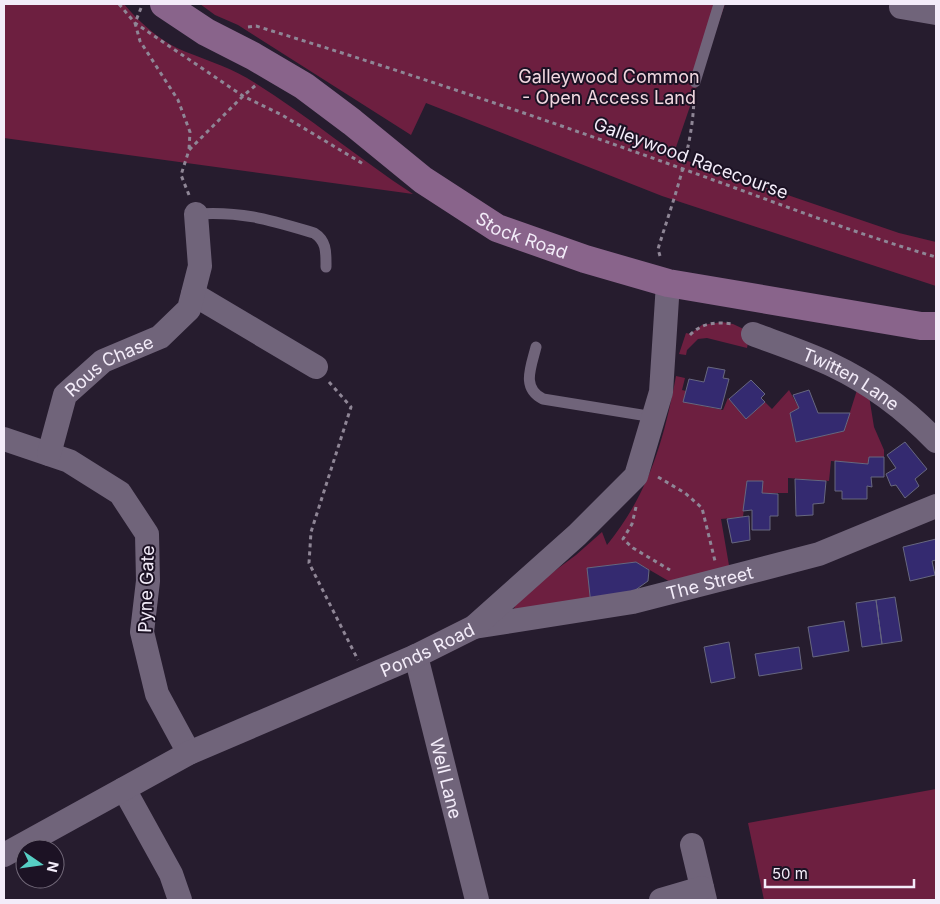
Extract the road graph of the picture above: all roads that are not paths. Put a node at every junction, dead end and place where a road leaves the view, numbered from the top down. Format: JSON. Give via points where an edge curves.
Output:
{"nodes":[{"id":1,"x":164,"y":4,"type":"edge"},
{"id":2,"x":719,"y":4,"type":"edge"},
{"id":3,"x":901,"y":7,"type":"dead end"},
{"id":4,"x":936,"y":13,"type":"edge"},
{"id":5,"x":694,"y":82,"type":"road end"},
{"id":6,"x":196,"y":214,"type":"joint"},
{"id":7,"x":326,"y":267,"type":"dead end"},
{"id":8,"x":668,"y":283,"type":"junction"},
{"id":9,"x":193,"y":294,"type":"junction"},
{"id":10,"x":936,"y":326,"type":"edge"},
{"id":11,"x":744,"y":329,"type":"road end"},
{"id":12,"x":536,"y":347,"type":"dead end"},
{"id":13,"x":316,"y":366,"type":"road end"},
{"id":14,"x":654,"y":417,"type":"junction"},
{"id":15,"x":4,"y":439,"type":"edge"},
{"id":16,"x":936,"y":441,"type":"edge"},
{"id":17,"x":49,"y":454,"type":"junction"},
{"id":18,"x":936,"y":506,"type":"edge"},
{"id":19,"x":474,"y":627,"type":"junction"},
{"id":20,"x":416,"y":656,"type":"junction"},
{"id":21,"x":189,"y":753,"type":"junction"},
{"id":22,"x":124,"y":788,"type":"junction"},
{"id":23,"x":692,"y":845,"type":"dead end"},
{"id":24,"x":4,"y":855,"type":"edge"},
{"id":25,"x":704,"y":894,"type":"edge"},
{"id":26,"x":180,"y":900,"type":"edge"},
{"id":27,"x":477,"y":900,"type":"edge"},
{"id":28,"x":661,"y":900,"type":"edge"}],
"edges":[{"from":1,"to":8,"type":"main road","name":"Stock Road","via":[[206,32],[304,86],[423,180],[497,228],[585,259]]},
{"from":2,"to":5,"type":"lane"},
{"from":3,"to":4,"type":"street"},
{"from":6,"to":7,"type":"lane","via":[[247,215],[314,233],[325,244]]},
{"from":6,"to":9,"type":"street","name":"Rous Chase","via":[[200,266]]},
{"from":8,"to":10,"type":"main road","name":"Stock Road"},
{"from":8,"to":14,"type":"street","name":"Ponds Road","via":[[661,392]]},
{"from":9,"to":13,"type":"street"},
{"from":9,"to":17,"type":"street","name":"Rous Chase","via":[[189,309],[160,337],[103,361],[65,395]]},
{"from":11,"to":16,"type":"street","name":"Twitten Lane","via":[[832,365],[878,392],[921,425]]},
{"from":12,"to":14,"type":"lane","via":[[528,382],[536,396]]},
{"from":14,"to":19,"type":"street","name":"Ponds Road","via":[[636,476],[577,535]]},
{"from":15,"to":17,"type":"street","name":"Pyne Gate"},
{"from":17,"to":21,"type":"street","name":"Pyne Gate","via":[[69,461],[120,494],[148,534],[148,581],[142,632],[157,694]]},
{"from":18,"to":19,"type":"street","name":"The Street","via":[[819,554],[633,602]]},
{"from":19,"to":20,"type":"street","name":"Ponds Road"},
{"from":20,"to":21,"type":"street","name":"Ponds Road"},
{"from":20,"to":27,"type":"street","name":"Well Lane"},
{"from":21,"to":22,"type":"street","name":"Ponds Road"},
{"from":22,"to":24,"type":"street","name":"Ponds Road"},
{"from":22,"to":26,"type":"street","via":[[171,874]]},
{"from":23,"to":25,"type":"street"},
{"from":25,"to":28,"type":"street"}]}
